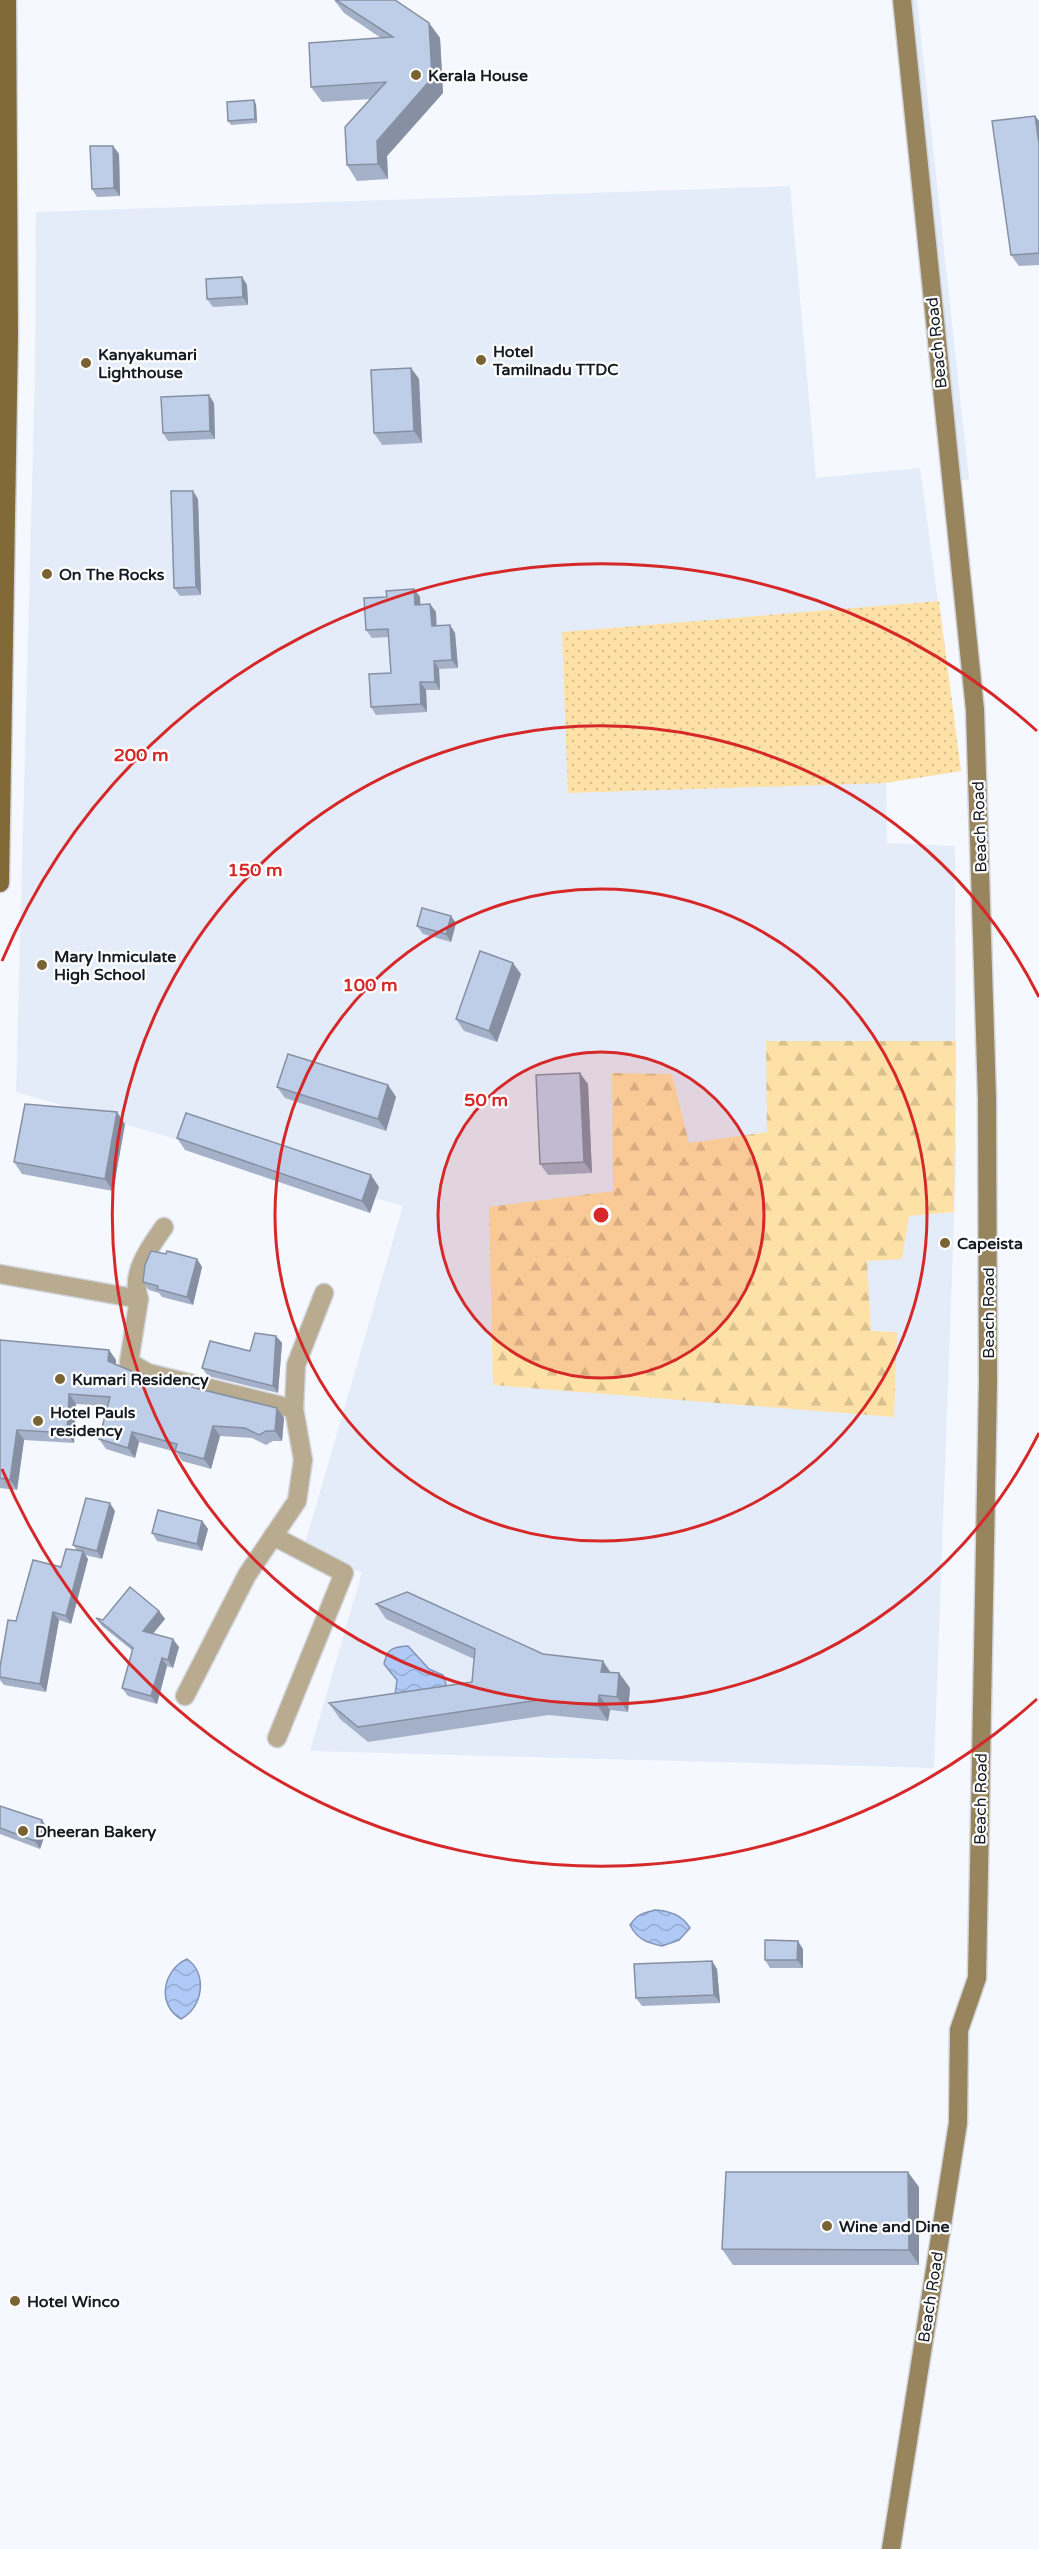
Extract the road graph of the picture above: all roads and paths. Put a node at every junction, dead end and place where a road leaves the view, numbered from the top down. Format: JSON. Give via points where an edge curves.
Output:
{"nodes":[{"id":1,"x":7,"y":0,"type":"edge"},
{"id":2,"x":902,"y":0,"type":"edge"},
{"id":3,"x":5,"y":232,"type":"edge"},
{"id":4,"x":0,"y":883,"type":"edge"},
{"id":5,"x":164,"y":1227,"type":"dead end"},
{"id":6,"x":0,"y":1274,"type":"edge"},
{"id":7,"x":324,"y":1293,"type":"dead end"},
{"id":8,"x":139,"y":1299,"type":"junction"},
{"id":9,"x":294,"y":1409,"type":"junction"},
{"id":10,"x":273,"y":1536,"type":"junction"},
{"id":11,"x":185,"y":1696,"type":"dead end"},
{"id":12,"x":278,"y":1738,"type":"dead end"},
{"id":13,"x":891,"y":2549,"type":"edge"}],
"edges":[{"from":1,"to":3,"type":"main road"},
{"from":2,"to":13,"type":"street","name":"Beach Road","via":[[975,710],[987,1099],[988,1382],[977,1977],[959,2030],[958,2123]]},
{"from":3,"to":4,"type":"main road"},
{"from":5,"to":8,"type":"street","via":[[144,1254],[136,1290]]},
{"from":6,"to":8,"type":"street"},
{"from":7,"to":9,"type":"street","via":[[296,1365]]},
{"from":8,"to":9,"type":"street","via":[[129,1362],[148,1373]]},
{"from":9,"to":10,"type":"street","via":[[303,1460],[297,1501]]},
{"from":10,"to":11,"type":"street","via":[[246,1575]]},
{"from":10,"to":12,"type":"street","via":[[344,1573]]}]}
